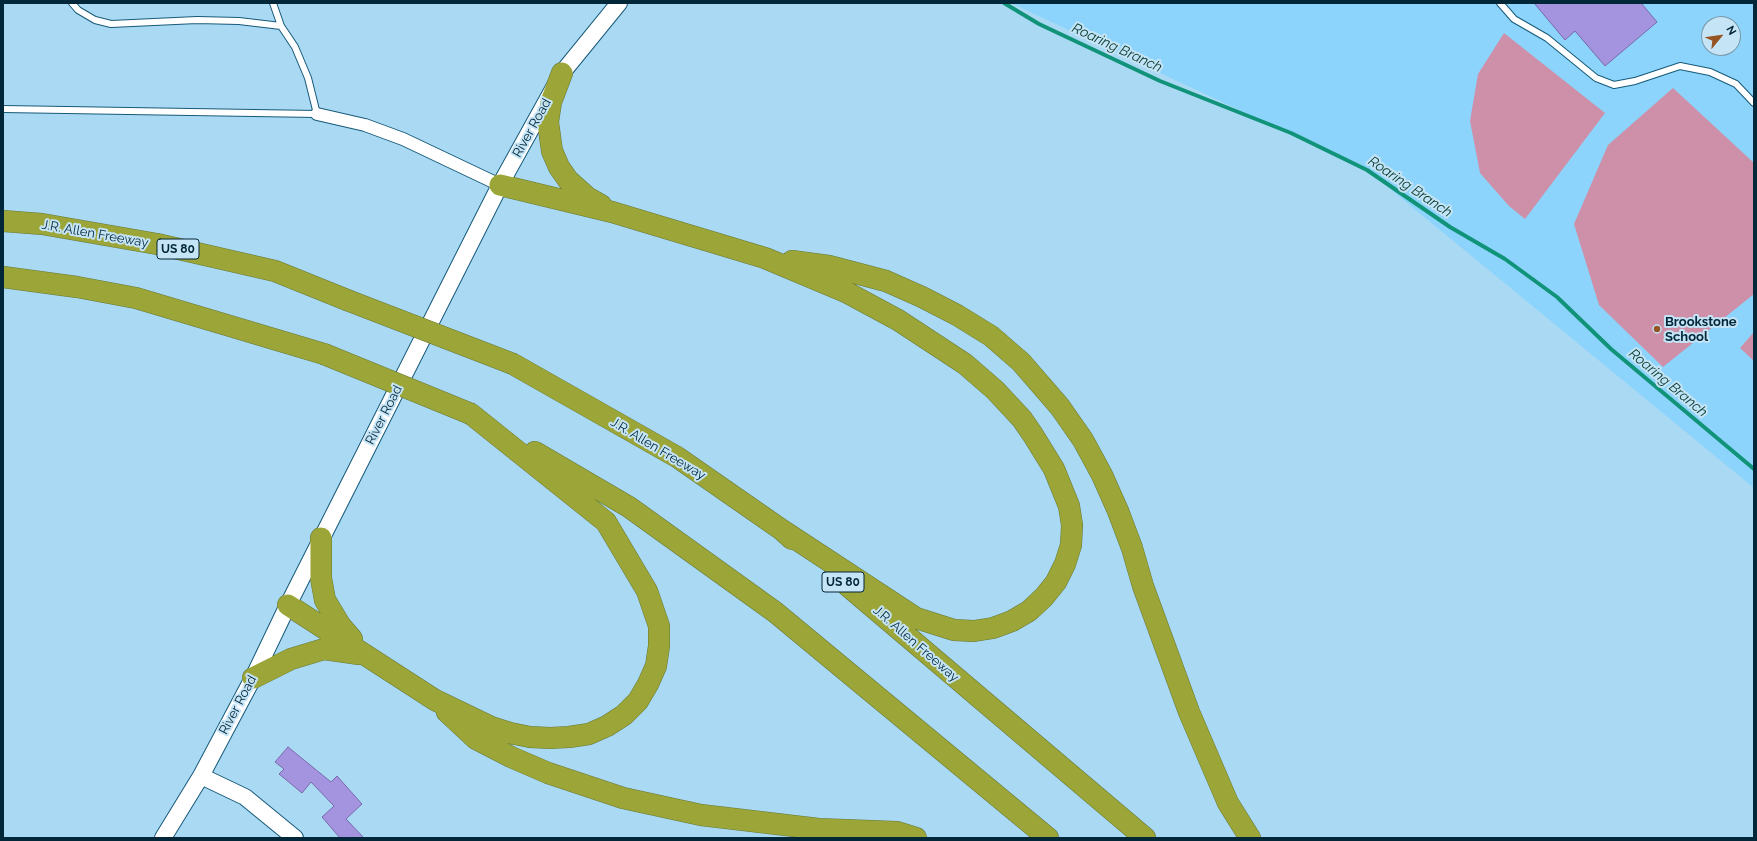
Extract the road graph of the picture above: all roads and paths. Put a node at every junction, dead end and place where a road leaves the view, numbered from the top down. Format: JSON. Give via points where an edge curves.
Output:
{"nodes":[{"id":1,"x":72,"y":3,"type":"edge"},
{"id":2,"x":273,"y":3,"type":"edge"},
{"id":3,"x":619,"y":3,"type":"edge"},
{"id":4,"x":1500,"y":3,"type":"edge"},
{"id":5,"x":281,"y":26,"type":"junction"},
{"id":6,"x":562,"y":73,"type":"junction"},
{"id":7,"x":1754,"y":103,"type":"edge"},
{"id":8,"x":3,"y":109,"type":"edge"},
{"id":9,"x":316,"y":114,"type":"junction"},
{"id":10,"x":500,"y":185,"type":"junction"},
{"id":11,"x":612,"y":212,"type":"junction"},
{"id":12,"x":3,"y":220,"type":"edge"},
{"id":13,"x":765,"y":258,"type":"junction"},
{"id":14,"x":3,"y":277,"type":"edge"},
{"id":15,"x":471,"y":414,"type":"junction"},
{"id":16,"x":782,"y":530,"type":"junction"},
{"id":17,"x":321,"y":538,"type":"junction"},
{"id":18,"x":288,"y":605,"type":"junction"},
{"id":19,"x":366,"y":655,"type":"junction"},
{"id":20,"x":253,"y":678,"type":"junction"},
{"id":21,"x":435,"y":700,"type":"junction"},
{"id":22,"x":201,"y":776,"type":"junction"},
{"id":23,"x":163,"y":838,"type":"edge"},
{"id":24,"x":295,"y":838,"type":"edge"},
{"id":25,"x":916,"y":838,"type":"edge"},
{"id":26,"x":1048,"y":838,"type":"edge"},
{"id":27,"x":1145,"y":838,"type":"edge"},
{"id":28,"x":1250,"y":838,"type":"edge"}],
"edges":[{"from":1,"to":5,"type":"lane","via":[[78,10],[95,20],[112,24],[197,20]]},
{"from":2,"to":5,"type":"lane"},
{"from":3,"to":6,"type":"main road","name":"River Road"},
{"from":4,"to":7,"type":"lane","via":[[1514,19],[1547,38],[1596,78],[1614,85],[1680,66],[1710,72],[1736,84]]},
{"from":5,"to":9,"type":"lane","via":[[296,47],[308,78]]},
{"from":6,"to":10,"type":"main road","name":"River Road"},
{"from":6,"to":11,"type":"highway","via":[[548,122],[552,151],[568,180],[587,197]]},
{"from":8,"to":9,"type":"lane"},
{"from":9,"to":10,"type":"street","via":[[365,125],[403,139]]},
{"from":10,"to":11,"type":"highway"},
{"from":10,"to":17,"type":"main road","name":"River Road"},
{"from":11,"to":13,"type":"highway"},
{"from":12,"to":16,"type":"highway","name":"J.R. Allen Freeway","number":"US 80","bridge":true,"via":[[42,224],[157,244],[275,271],[513,364],[677,457]]},
{"from":13,"to":16,"type":"highway","via":[[846,292],[898,320],[980,376],[1017,414],[1044,452],[1069,506],[1072,525],[1071,545],[1065,564],[1056,582],[1044,597],[1012,621],[974,631],[954,630],[916,618]]},
{"from":13,"to":28,"type":"highway","via":[[829,266],[886,281],[957,315],[991,336],[1035,376],[1060,407],[1102,475],[1132,548],[1143,586],[1189,712],[1228,803]]},
{"from":14,"to":15,"type":"highway","bridge":true,"via":[[136,298],[324,354]]},
{"from":15,"to":21,"type":"highway","via":[[606,522],[647,591],[659,626],[659,646],[656,666],[638,701],[613,723],[589,734],[550,738],[510,733]]},
{"from":15,"to":26,"type":"highway","via":[[629,507],[775,612]]},
{"from":16,"to":27,"type":"highway","name":"J.R. Allen Freeway","number":"US 80"},
{"from":17,"to":18,"type":"main road","name":"River Road"},
{"from":17,"to":19,"type":"highway","via":[[321,578],[325,600],[340,625]]},
{"from":18,"to":19,"type":"highway"},
{"from":18,"to":20,"type":"main road","name":"River Road"},
{"from":19,"to":20,"type":"highway","via":[[324,649],[291,659]]},
{"from":19,"to":21,"type":"highway"},
{"from":20,"to":22,"type":"main road","name":"River Road"},
{"from":21,"to":25,"type":"highway","via":[[476,739],[548,773],[623,798],[701,815],[819,829],[897,832]]},
{"from":22,"to":23,"type":"main road","name":"River Road"},
{"from":22,"to":24,"type":"main road","via":[[245,797]]}]}
